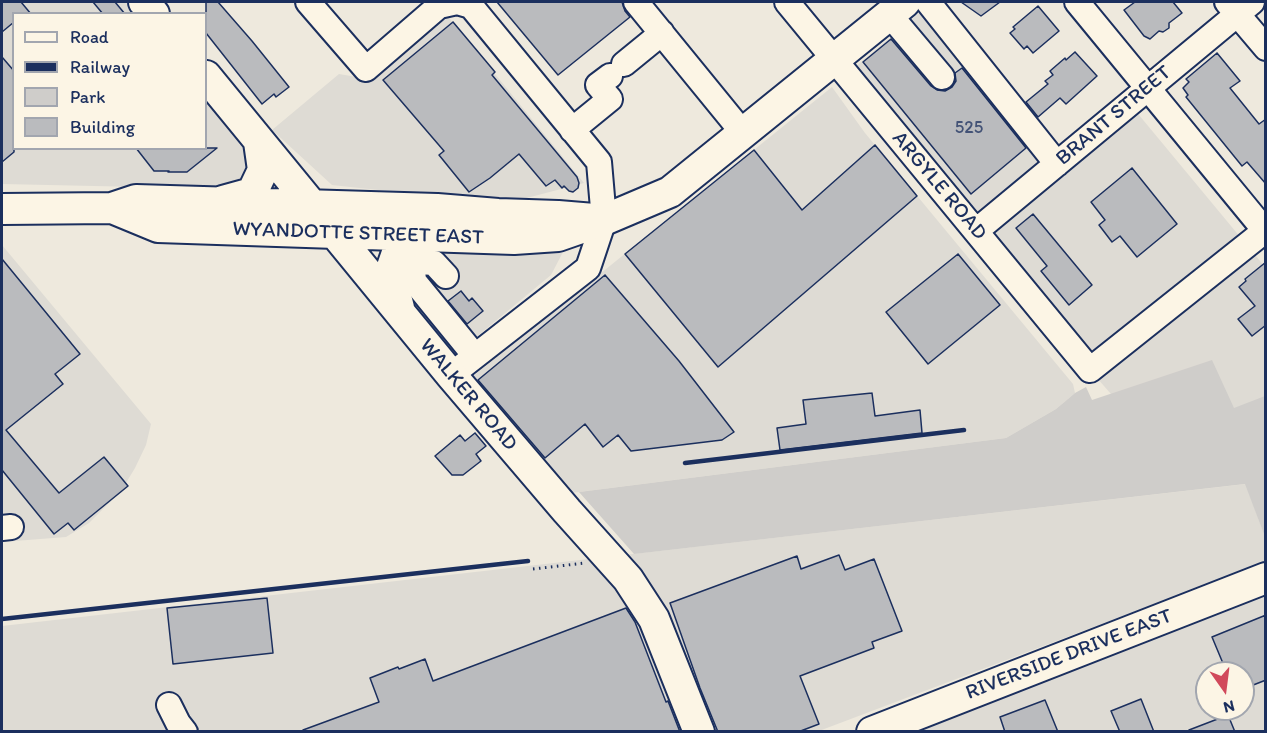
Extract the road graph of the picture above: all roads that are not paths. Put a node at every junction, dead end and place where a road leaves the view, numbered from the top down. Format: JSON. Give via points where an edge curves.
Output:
{"nodes":[{"id":1,"x":308,"y":2,"type":"edge"},
{"id":2,"x":636,"y":2,"type":"edge"},
{"id":3,"x":787,"y":2,"type":"edge"},
{"id":4,"x":928,"y":2,"type":"edge"},
{"id":5,"x":1077,"y":2,"type":"edge"},
{"id":6,"x":1239,"y":6,"type":"edge"},
{"id":7,"x":897,"y":8,"type":"edge"},
{"id":8,"x":662,"y":33,"type":"junction"},
{"id":9,"x":1266,"y":48,"type":"edge"},
{"id":10,"x":835,"y":59,"type":"junction"},
{"id":11,"x":942,"y":76,"type":"dead end"},
{"id":12,"x":207,"y":77,"type":"edge"},
{"id":13,"x":1148,"y":88,"type":"junction"},
{"id":14,"x":572,"y":130,"type":"junction"},
{"id":15,"x":743,"y":133,"type":"junction"},
{"id":16,"x":259,"y":142,"type":"junction"},
{"id":17,"x":1057,"y":164,"type":"junction"},
{"id":18,"x":220,"y":202,"type":"junction"},
{"id":19,"x":312,"y":205,"type":"junction"},
{"id":20,"x":2,"y":208,"type":"edge"},
{"id":21,"x":112,"y":208,"type":"junction"},
{"id":22,"x":604,"y":220,"type":"junction"},
{"id":23,"x":976,"y":231,"type":"junction"},
{"id":24,"x":1265,"y":231,"type":"edge"},
{"id":25,"x":334,"y":233,"type":"junction"},
{"id":26,"x":424,"y":237,"type":"junction"},
{"id":27,"x":446,"y":276,"type":"dead end"},
{"id":28,"x":399,"y":311,"type":"junction"},
{"id":29,"x":475,"y":356,"type":"junction"},
{"id":30,"x":451,"y":375,"type":"junction"},
{"id":31,"x":1266,"y":578,"type":"edge"},
{"id":32,"x":699,"y":732,"type":"edge"},
{"id":33,"x":872,"y":732,"type":"edge"}],
"edges":[{"from":1,"to":14,"type":"street","via":[[366,69],[439,6],[457,2],[471,6]]},
{"from":2,"to":8,"type":"street"},
{"from":3,"to":10,"type":"street","name":"ARGYLE ROAD"},
{"from":4,"to":17,"type":"street"},
{"from":5,"to":13,"type":"street"},
{"from":6,"to":9,"type":"street"},
{"from":6,"to":13,"type":"street","name":"BRANT STREET"},
{"from":7,"to":10,"type":"main road","name":"WYANDOTTE STREET EAST"},
{"from":7,"to":11,"type":"street"},
{"from":8,"to":14,"type":"street","via":[[598,85],[610,99]]},
{"from":8,"to":15,"type":"street"},
{"from":10,"to":15,"type":"main road","name":"WYANDOTTE STREET EAST"},
{"from":10,"to":23,"type":"street","name":"ARGYLE ROAD"},
{"from":12,"to":16,"type":"main road","name":"WALKER ROAD"},
{"from":13,"to":17,"type":"street","name":"BRANT STREET"},
{"from":13,"to":24,"type":"street"},
{"from":14,"to":22,"type":"street","via":[[599,162]]},
{"from":15,"to":22,"type":"main road","name":"WYANDOTTE STREET EAST","via":[[670,192]]},
{"from":16,"to":18,"type":"main road","via":[[263,170],[252,193]]},
{"from":16,"to":19,"type":"main road","name":"WALKER ROAD"},
{"from":17,"to":23,"type":"street","name":"BRANT STREET"},
{"from":18,"to":19,"type":"main road","name":"WYANDOTTE STREET EAST"},
{"from":18,"to":21,"type":"main road","name":"WYANDOTTE STREET EAST","via":[[136,200]]},
{"from":19,"to":22,"type":"main road","name":"WYANDOTTE STREET EAST"},
{"from":19,"to":25,"type":"main road","name":"WALKER ROAD"},
{"from":20,"to":21,"type":"main road","name":"WYANDOTTE STREET EAST"},
{"from":21,"to":25,"type":"main road","name":"WYANDOTTE STREET EAST","via":[[158,227]]},
{"from":22,"to":26,"type":"main road","name":"WYANDOTTE STREET EAST","via":[[558,236]]},
{"from":22,"to":29,"type":"street","via":[[588,268]]},
{"from":23,"to":24,"type":"street","name":"ARGYLE ROAD","via":[[1090,370]]},
{"from":25,"to":26,"type":"main road","name":"WYANDOTTE STREET EAST"},
{"from":25,"to":28,"type":"main road","name":"WALKER ROAD"},
{"from":26,"to":28,"type":"main road","via":[[399,248],[390,273]]},
{"from":27,"to":29,"type":"street","via":[[434,263],[419,262],[413,270],[414,281]]},
{"from":28,"to":30,"type":"main road","name":"WALKER ROAD"},
{"from":29,"to":30,"type":"street"},
{"from":30,"to":32,"type":"main road","name":"WALKER ROAD","via":[[642,599],[654,619]]},
{"from":31,"to":33,"type":"main road","name":"RIVERSIDE DRIVE EAST"}]}
